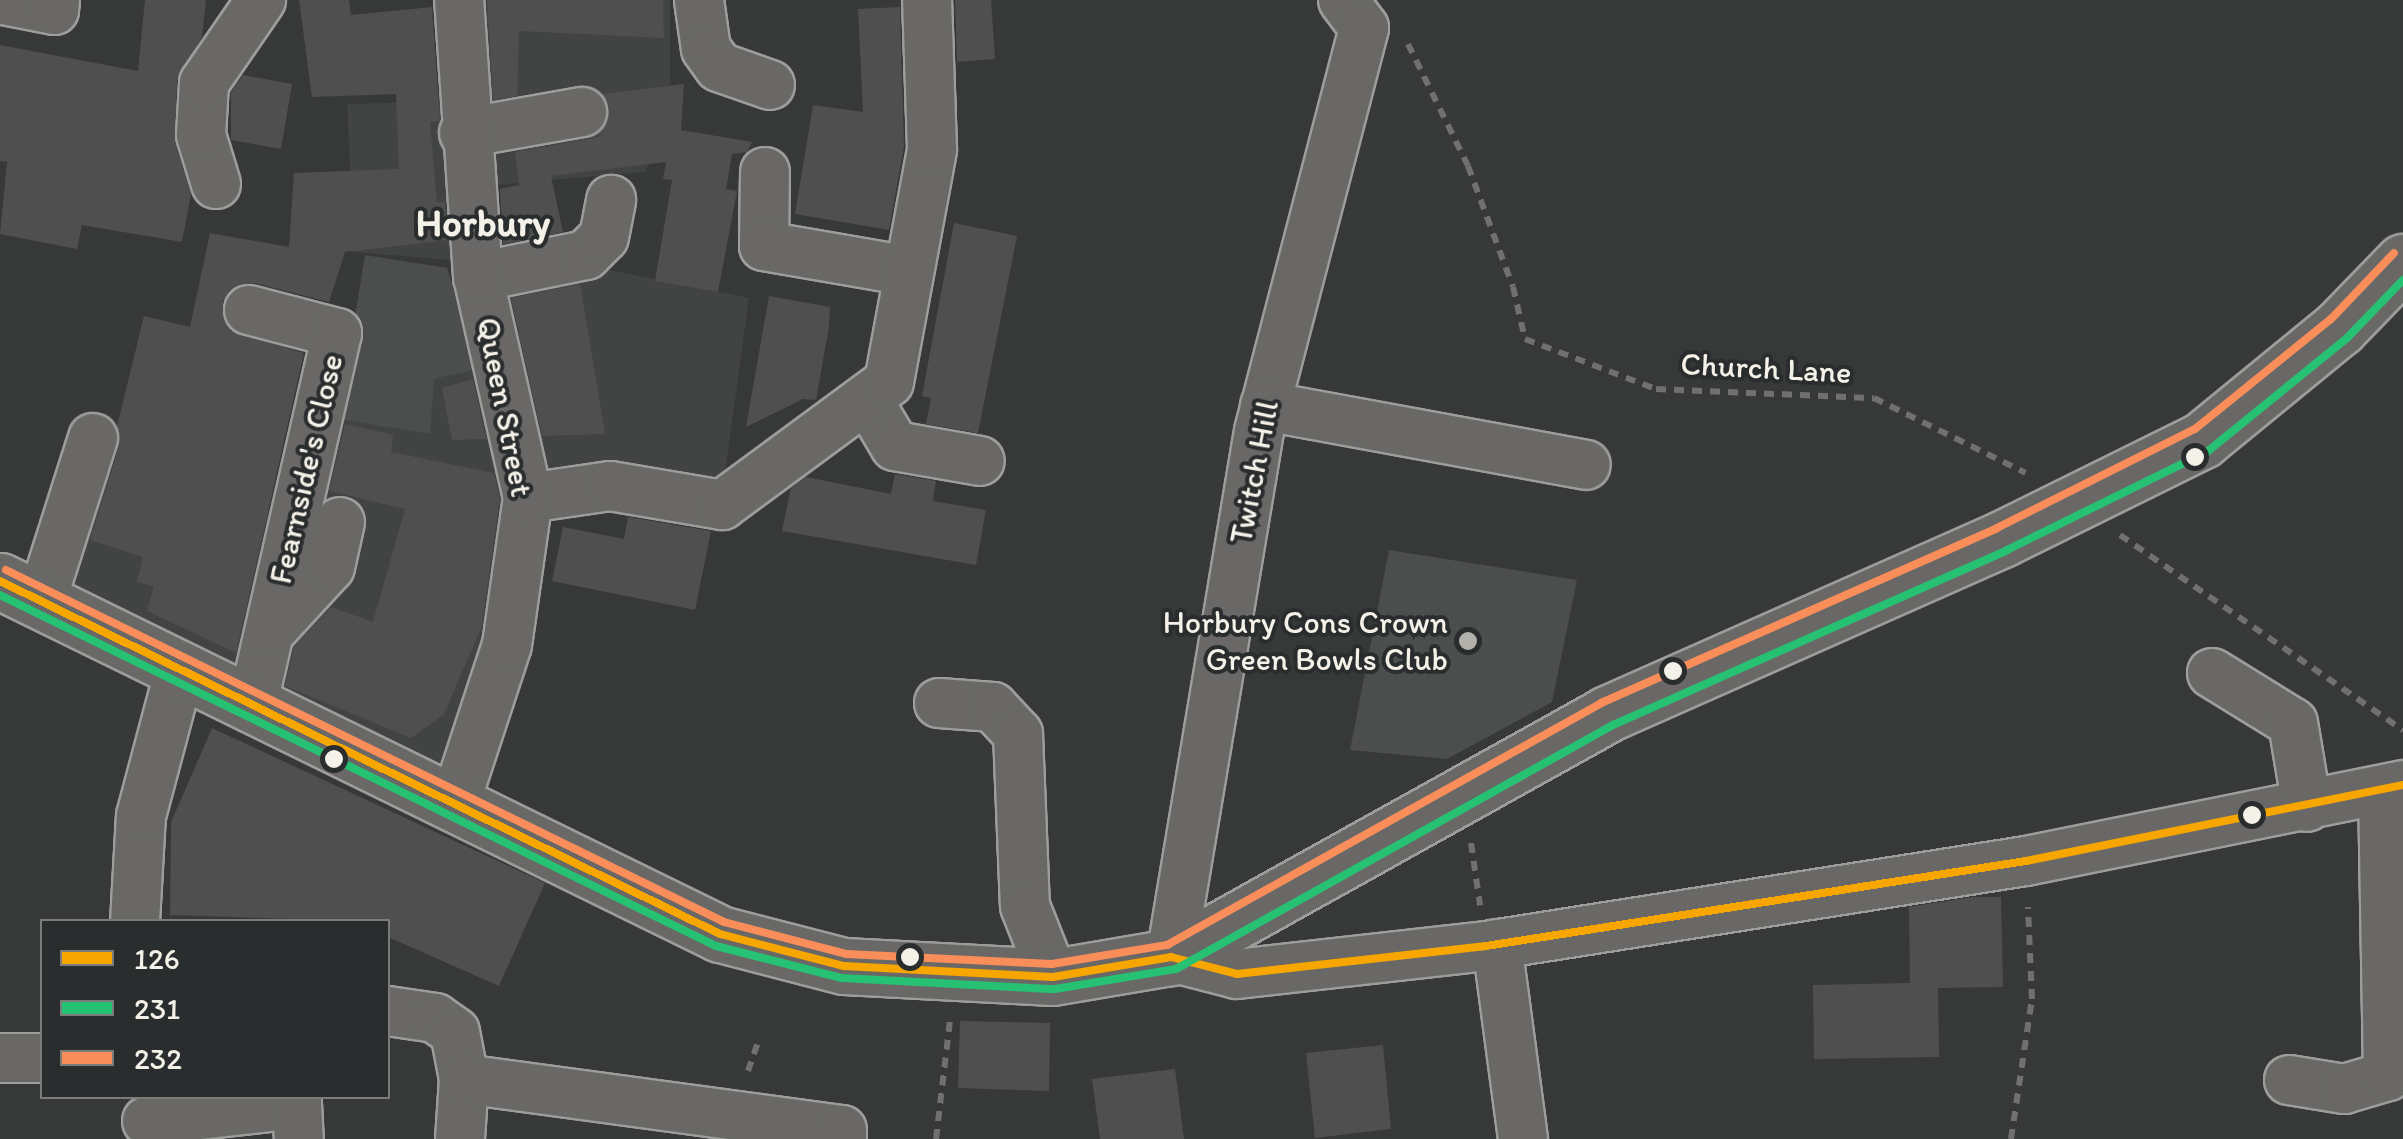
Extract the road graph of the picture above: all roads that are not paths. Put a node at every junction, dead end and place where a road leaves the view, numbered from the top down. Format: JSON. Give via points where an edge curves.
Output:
{"nodes":[{"id":1,"x":3,"y":0,"type":"edge"},
{"id":2,"x":54,"y":0,"type":"edge"},
{"id":3,"x":261,"y":0,"type":"edge"},
{"id":4,"x":458,"y":0,"type":"edge"},
{"id":5,"x":699,"y":0,"type":"edge"},
{"id":6,"x":927,"y":0,"type":"edge"},
{"id":7,"x":1354,"y":14,"type":"edge"},
{"id":8,"x":770,"y":85,"type":"dead end"},
{"id":9,"x":582,"y":112,"type":"dead end"},
{"id":10,"x":464,"y":133,"type":"junction"},
{"id":11,"x":765,"y":172,"type":"dead end"},
{"id":12,"x":216,"y":184,"type":"dead end"},
{"id":13,"x":611,"y":200,"type":"dead end"},
{"id":14,"x":2403,"y":262,"type":"edge"},
{"id":15,"x":908,"y":271,"type":"junction"},
{"id":16,"x":478,"y":277,"type":"junction"},
{"id":17,"x":249,"y":310,"type":"dead end"},
{"id":18,"x":868,"y":399,"type":"junction"},
{"id":19,"x":1265,"y":406,"type":"junction"},
{"id":20,"x":93,"y":438,"type":"dead end"},
{"id":21,"x":980,"y":461,"type":"dead end"},
{"id":22,"x":1586,"y":466,"type":"dead end"},
{"id":23,"x":528,"y":498,"type":"junction"},
{"id":24,"x":340,"y":522,"type":"dead end"},
{"id":25,"x":20,"y":592,"type":"edge"},
{"id":26,"x":268,"y":634,"type":"junction"},
{"id":27,"x":178,"y":673,"type":"junction"},
{"id":28,"x":2212,"y":673,"type":"dead end"},
{"id":29,"x":939,"y":702,"type":"dead end"},
{"id":30,"x":252,"y":708,"type":"junction"},
{"id":31,"x":2393,"y":787,"type":"edge"},
{"id":32,"x":454,"y":806,"type":"junction"},
{"id":33,"x":2307,"y":807,"type":"junction"},
{"id":34,"x":135,"y":919,"type":"edge"},
{"id":35,"x":1491,"y":945,"type":"junction"},
{"id":36,"x":1171,"y":958,"type":"junction"},
{"id":37,"x":1054,"y":977,"type":"junction"},
{"id":38,"x":390,"y":1011,"type":"edge"},
{"id":39,"x":0,"y":1058,"type":"edge"},
{"id":40,"x":40,"y":1058,"type":"edge"},
{"id":41,"x":464,"y":1079,"type":"junction"},
{"id":42,"x":2289,"y":1080,"type":"dead end"},
{"id":43,"x":2396,"y":1088,"type":"edge"},
{"id":44,"x":147,"y":1119,"type":"edge"},
{"id":45,"x":299,"y":1139,"type":"edge"},
{"id":46,"x":460,"y":1139,"type":"edge"},
{"id":47,"x":842,"y":1139,"type":"edge"},
{"id":48,"x":1523,"y":1139,"type":"edge"}],
"edges":[{"from":1,"to":2,"type":"street","via":[[54,10]]},
{"from":3,"to":12,"type":"street","via":[[204,83],[201,134]]},
{"from":4,"to":10,"type":"street","name":"Queen Street"},
{"from":5,"to":8,"type":"street","via":[[706,49],[719,67]]},
{"from":6,"to":15,"type":"street","via":[[932,149]]},
{"from":7,"to":19,"type":"street","name":"Twitch Hill"},
{"from":9,"to":10,"type":"street"},
{"from":10,"to":16,"type":"street","name":"Queen Street"},
{"from":11,"to":15,"type":"street","via":[[764,246]]},
{"from":13,"to":16,"type":"street","via":[[604,237],[586,255]]},
{"from":14,"to":36,"type":"main road","via":[[2339,328],[2202,440],[1607,714]]},
{"from":15,"to":18,"type":"street","via":[[889,382]]},
{"from":16,"to":23,"type":"street","name":"Queen Street"},
{"from":17,"to":26,"type":"street","name":"Fearnside's Close","via":[[336,333]]},
{"from":18,"to":21,"type":"street","via":[[896,446]]},
{"from":18,"to":23,"type":"street","via":[[722,504],[657,474]]},
{"from":19,"to":22,"type":"street"},
{"from":19,"to":36,"type":"street","name":"Twitch Hill"},
{"from":20,"to":25,"type":"street"},
{"from":23,"to":32,"type":"street","name":"Queen Street","via":[[507,645]]},
{"from":24,"to":26,"type":"street","via":[[330,568]]},
{"from":25,"to":27,"type":"main road"},
{"from":26,"to":30,"type":"street"},
{"from":27,"to":30,"type":"main road"},
{"from":27,"to":34,"type":"street","via":[[141,816]]},
{"from":28,"to":33,"type":"street","via":[[2293,722]]},
{"from":29,"to":37,"type":"street","via":[[993,707],[1018,734],[1025,906]]},
{"from":30,"to":32,"type":"main road"},
{"from":31,"to":33,"type":"street"},
{"from":31,"to":43,"type":"street"},
{"from":32,"to":37,"type":"main road","via":[[720,934],[844,966]]},
{"from":33,"to":35,"type":"street","via":[[2026,861]]},
{"from":35,"to":36,"type":"street","via":[[1237,974]]},
{"from":35,"to":48,"type":"street"},
{"from":36,"to":37,"type":"main road"},
{"from":38,"to":41,"type":"street","via":[[435,1018],[455,1032]]},
{"from":39,"to":40,"type":"street"},
{"from":41,"to":46,"type":"street"},
{"from":41,"to":47,"type":"street","via":[[842,1130]]},
{"from":42,"to":43,"type":"street"},
{"from":44,"to":45,"type":"street","via":[[296,1104]]}]}
